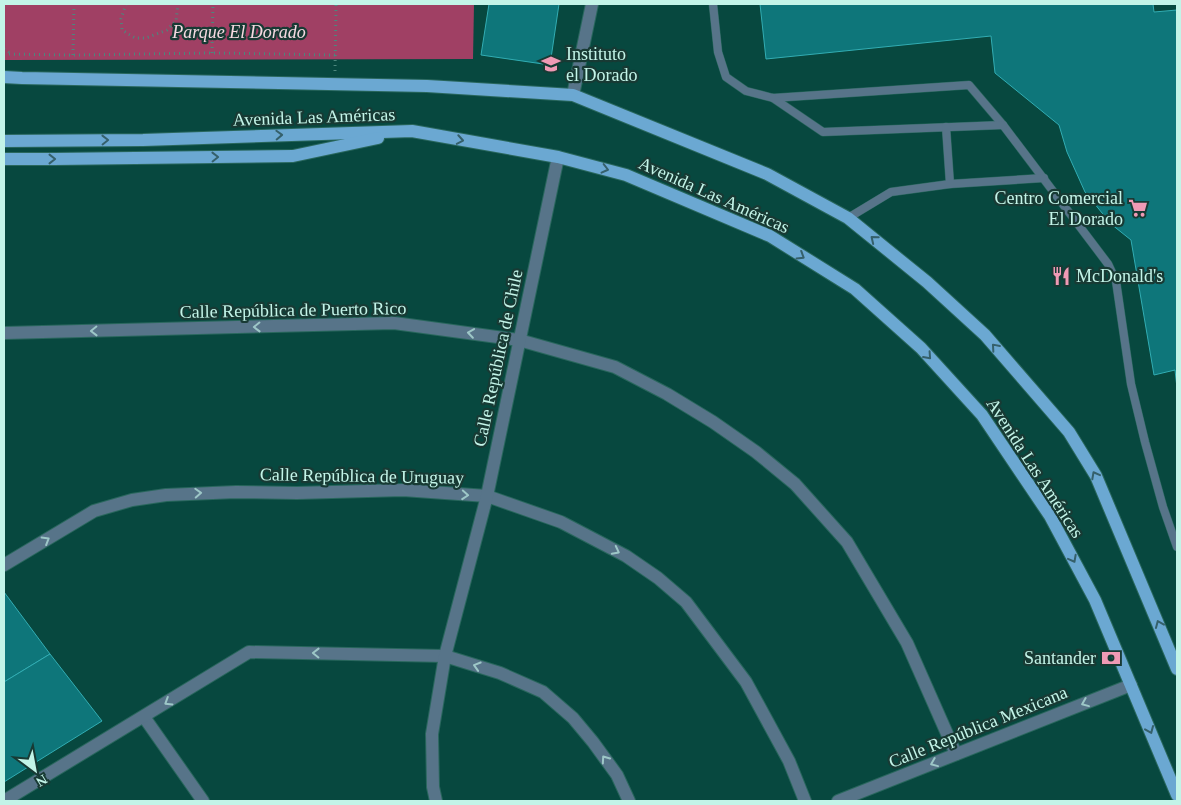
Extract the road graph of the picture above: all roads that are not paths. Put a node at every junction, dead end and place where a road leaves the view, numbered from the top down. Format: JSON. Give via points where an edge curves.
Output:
{"nodes":[{"id":1,"x":592,"y":4,"type":"edge"},
{"id":2,"x":713,"y":4,"type":"edge"},
{"id":3,"x":4,"y":77,"type":"edge"},
{"id":4,"x":573,"y":95,"type":"junction"},
{"id":5,"x":773,"y":98,"type":"junction"},
{"id":6,"x":1003,"y":125,"type":"junction"},
{"id":7,"x":946,"y":127,"type":"junction"},
{"id":8,"x":412,"y":131,"type":"junction"},
{"id":9,"x":4,"y":141,"type":"edge"},
{"id":10,"x":558,"y":157,"type":"junction"},
{"id":11,"x":4,"y":159,"type":"edge"},
{"id":12,"x":1044,"y":178,"type":"junction"},
{"id":13,"x":950,"y":184,"type":"junction"},
{"id":14,"x":848,"y":218,"type":"junction"},
{"id":15,"x":4,"y":333,"type":"edge"},
{"id":16,"x":520,"y":340,"type":"junction"},
{"id":17,"x":487,"y":496,"type":"junction"},
{"id":18,"x":1177,"y":547,"type":"edge"},
{"id":19,"x":4,"y":565,"type":"edge"},
{"id":20,"x":445,"y":656,"type":"junction"},
{"id":21,"x":1176,"y":662,"type":"edge"},
{"id":22,"x":1131,"y":685,"type":"junction"},
{"id":23,"x":144,"y":717,"type":"junction"},
{"id":24,"x":956,"y":754,"type":"junction"},
{"id":25,"x":1177,"y":795,"type":"edge"},
{"id":26,"x":4,"y":801,"type":"edge"},
{"id":27,"x":203,"y":801,"type":"edge"},
{"id":28,"x":436,"y":801,"type":"edge"},
{"id":29,"x":629,"y":801,"type":"edge"},
{"id":30,"x":804,"y":801,"type":"edge"},
{"id":31,"x":838,"y":801,"type":"edge"}],
"edges":[{"from":1,"to":4,"type":"street"},
{"from":2,"to":5,"type":"lane","via":[[718,52],[726,77],[746,91]]},
{"from":3,"to":4,"type":"main road","name":"Avenida Las Américas","via":[[427,86]]},
{"from":4,"to":14,"type":"main road","name":"Avenida Las Américas","via":[[767,174]]},
{"from":5,"to":6,"type":"lane","via":[[970,85]]},
{"from":5,"to":7,"type":"lane","via":[[823,132]]},
{"from":6,"to":7,"type":"lane"},
{"from":6,"to":12,"type":"lane"},
{"from":7,"to":13,"type":"lane"},
{"from":9,"to":8,"type":"main road","name":"Avenida Las Américas","one_way":true},
{"from":8,"to":10,"type":"main road","name":"Avenida Las Américas","one_way":true},
{"from":11,"to":8,"type":"main road","one_way":true,"via":[[293,156]]},
{"from":10,"to":16,"type":"street","name":"Calle República de Chile"},
{"from":10,"to":22,"type":"main road","name":"Avenida Las Américas","one_way":true,"via":[[626,175],[770,236],[855,289],[921,348],[982,415],[1050,516],[1095,600]]},
{"from":12,"to":13,"type":"lane"},
{"from":12,"to":18,"type":"lane","via":[[1108,264],[1116,281],[1133,393]]},
{"from":13,"to":14,"type":"lane","via":[[891,192]]},
{"from":21,"to":14,"type":"main road","name":"Avenida Las Américas","one_way":true,"via":[[1096,476],[1069,432],[985,335],[927,282]]},
{"from":16,"to":15,"type":"street","name":"Calle República de Puerto Rico","one_way":true,"via":[[394,323]]},
{"from":16,"to":17,"type":"street","name":"Calle República de Chile"},
{"from":16,"to":24,"type":"street","name":"Calle República de Puerto Rico","via":[[615,367],[667,394],[756,452],[795,484],[847,542],[907,643]]},
{"from":19,"to":17,"type":"street","name":"Calle República de Uruguay","one_way":true,"via":[[94,511],[166,495],[403,490]]},
{"from":17,"to":20,"type":"street","name":"Calle República de Chile"},
{"from":17,"to":30,"type":"street","name":"Calle República de Uruguay","one_way":true,"via":[[561,522],[626,556],[686,602],[746,682],[789,761]]},
{"from":20,"to":23,"type":"street","one_way":true,"via":[[249,652]]},
{"from":20,"to":28,"type":"street","name":"Calle República de Chile","via":[[432,734]]},
{"from":29,"to":20,"type":"street","one_way":true,"via":[[617,775],[593,742],[573,718],[543,692],[500,673]]},
{"from":22,"to":24,"type":"street","name":"Calle República Mexicana","one_way":true},
{"from":22,"to":25,"type":"main road","name":"Avenida Las Américas","one_way":true},
{"from":23,"to":26,"type":"street"},
{"from":23,"to":27,"type":"street"},
{"from":24,"to":31,"type":"street","name":"Calle República Mexicana","one_way":true}]}
